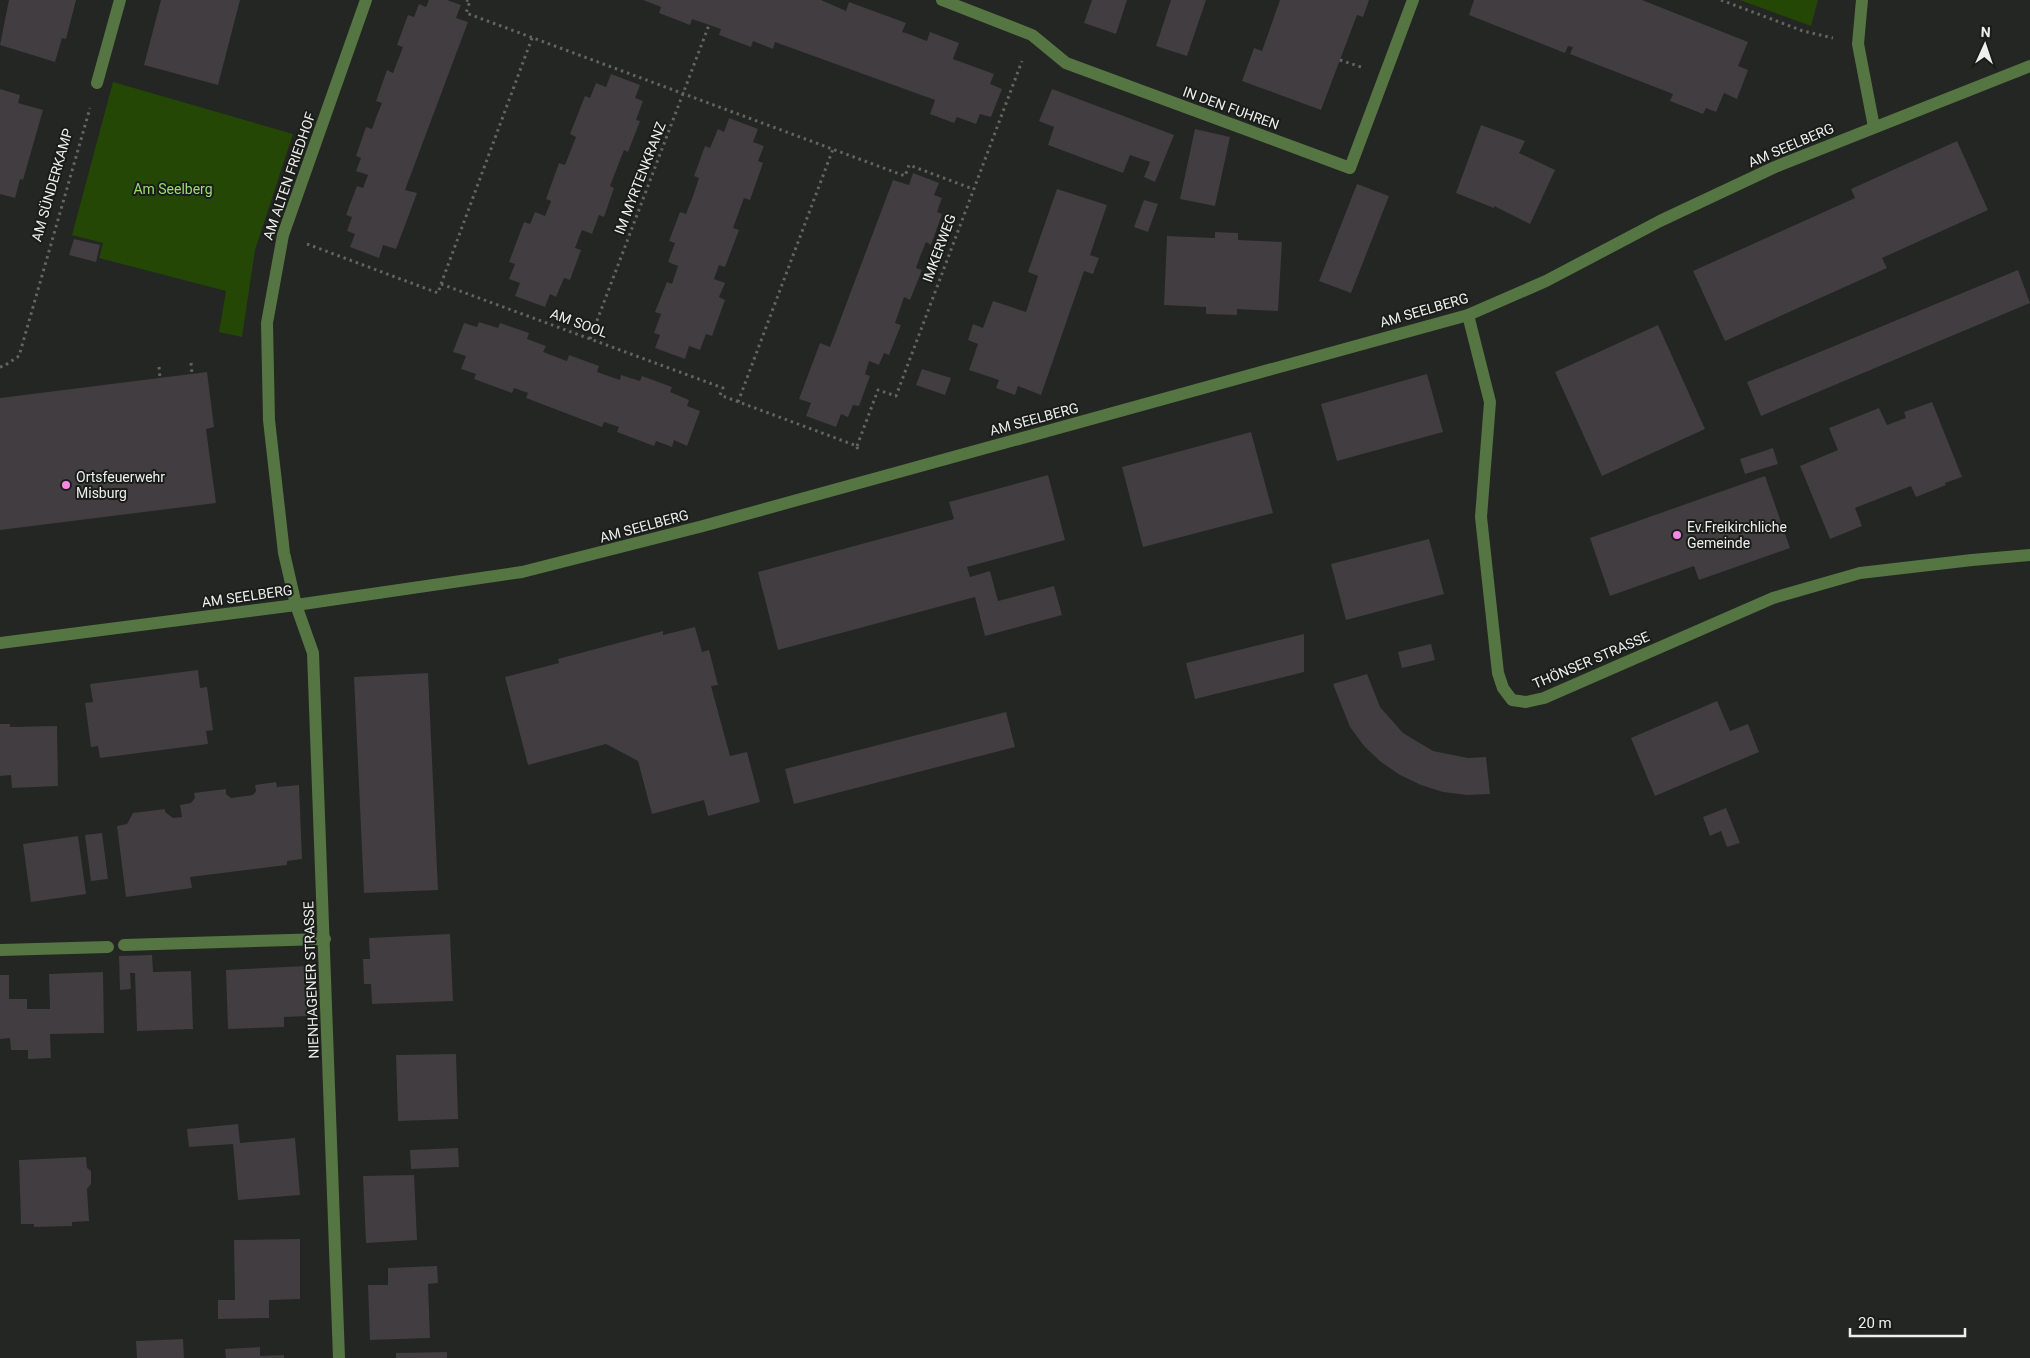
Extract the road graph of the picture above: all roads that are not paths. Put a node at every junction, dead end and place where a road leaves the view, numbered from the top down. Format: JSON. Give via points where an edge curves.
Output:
{"nodes":[{"id":1,"x":120,"y":0,"type":"edge"},
{"id":2,"x":366,"y":0,"type":"edge"},
{"id":3,"x":942,"y":0,"type":"edge"},
{"id":4,"x":1413,"y":0,"type":"edge"},
{"id":5,"x":1862,"y":0,"type":"edge"},
{"id":6,"x":2030,"y":66,"type":"edge"},
{"id":7,"x":97,"y":83,"type":"road end"},
{"id":8,"x":1874,"y":127,"type":"junction"},
{"id":9,"x":1468,"y":315,"type":"junction"},
{"id":10,"x":2030,"y":555,"type":"edge"},
{"id":11,"x":296,"y":604,"type":"junction"},
{"id":12,"x":0,"y":643,"type":"edge"},
{"id":13,"x":325,"y":939,"type":"junction"},
{"id":14,"x":124,"y":945,"type":"dead end"},
{"id":15,"x":108,"y":946,"type":"dead end"},
{"id":16,"x":0,"y":950,"type":"edge"},
{"id":17,"x":339,"y":1358,"type":"edge"}],
"edges":[{"from":1,"to":7,"type":"street"},
{"from":2,"to":11,"type":"street","name":"AM ALTEN FRIEDHOF","via":[[283,235],[267,323],[269,420],[284,553]]},
{"from":3,"to":4,"type":"street","name":"IN DEN FUHREN","via":[[1032,35],[1066,63],[1350,168]]},
{"from":5,"to":8,"type":"street","via":[[1858,44]]},
{"from":6,"to":8,"type":"street","name":"AM SEELBERG"},
{"from":8,"to":9,"type":"street","name":"AM SEELBERG","via":[[1672,214],[1546,281]]},
{"from":9,"to":10,"type":"street","name":"THÖNSER STRASSE","via":[[1490,402],[1481,517],[1498,673],[1512,700],[1526,702],[1544,698],[1773,598],[1860,574]]},
{"from":9,"to":11,"type":"street","name":"AM SEELBERG","via":[[617,549],[522,572]]},
{"from":11,"to":12,"type":"street","name":"AM SEELBERG"},
{"from":11,"to":13,"type":"street","name":"NIENHAGENER STRASSE","via":[[313,653]]},
{"from":13,"to":14,"type":"street"},
{"from":13,"to":17,"type":"street","name":"NIENHAGENER STRASSE"},
{"from":15,"to":16,"type":"street"}]}
